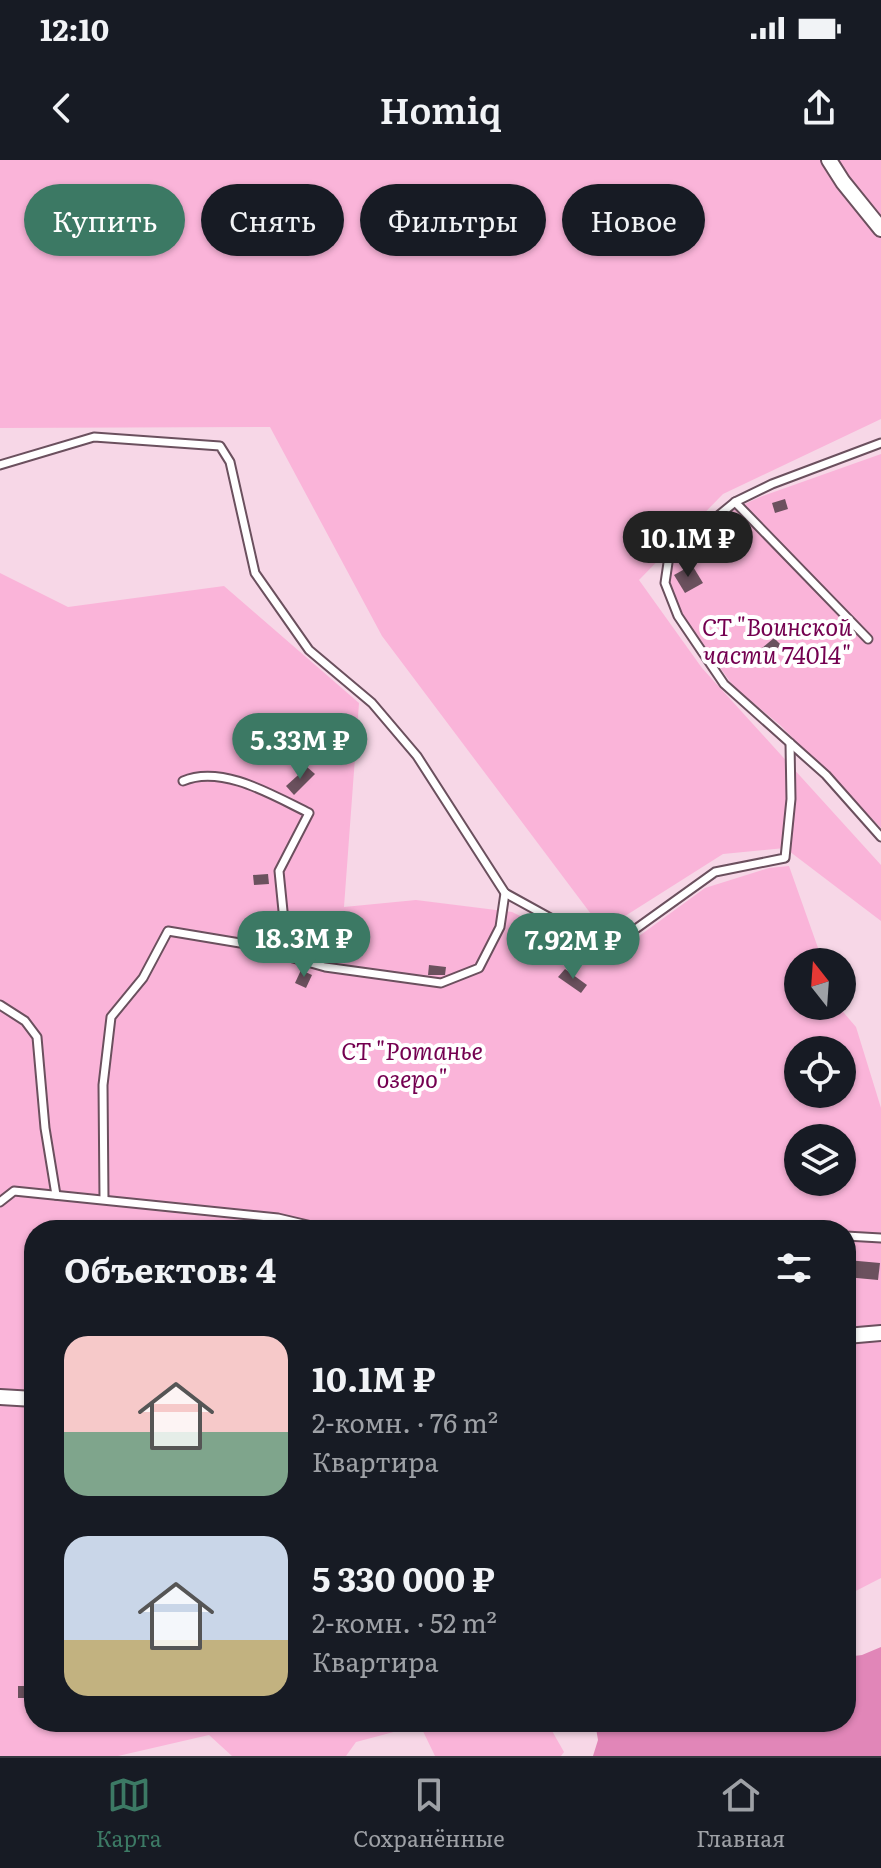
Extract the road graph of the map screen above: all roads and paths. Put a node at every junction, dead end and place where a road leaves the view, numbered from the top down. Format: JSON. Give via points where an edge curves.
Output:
{"nodes":[{"id":1,"x":829,"y":160,"type":"edge"},
{"id":2,"x":881,"y":229,"type":"edge"},
{"id":3,"x":881,"y":443,"type":"edge"},
{"id":4,"x":0,"y":465,"type":"edge"},
{"id":5,"x":735,"y":502,"type":"junction"},
{"id":6,"x":868,"y":639,"type":"dead end"},
{"id":7,"x":790,"y":743,"type":"junction"},
{"id":8,"x":183,"y":781,"type":"dead end"},
{"id":9,"x":881,"y":837,"type":"edge"},
{"id":10,"x":505,"y":893,"type":"junction"},
{"id":11,"x":302,"y":961,"type":"junction"},
{"id":12,"x":0,"y":1005,"type":"edge"},
{"id":13,"x":56,"y":1195,"type":"junction"},
{"id":14,"x":104,"y":1199,"type":"junction"},
{"id":15,"x":0,"y":1202,"type":"edge"},
{"id":16,"x":286,"y":1220,"type":"edge"},
{"id":17,"x":856,"y":1237,"type":"edge"},
{"id":18,"x":881,"y":1238,"type":"edge"},
{"id":19,"x":881,"y":1333,"type":"edge"},
{"id":20,"x":856,"y":1335,"type":"edge"},
{"id":21,"x":0,"y":1397,"type":"edge"},
{"id":22,"x":24,"y":1398,"type":"edge"}],
"edges":[{"from":1,"to":2,"type":"street"},
{"from":3,"to":5,"type":"lane"},
{"from":4,"to":10,"type":"lane","via":[[94,437],[220,446],[230,462],[255,573],[309,650],[372,703],[417,756]]},
{"from":5,"to":6,"type":"lane"},
{"from":5,"to":7,"type":"lane","via":[[669,556],[665,583],[678,616],[724,684]]},
{"from":7,"to":9,"type":"lane"},
{"from":7,"to":10,"type":"lane","via":[[785,858],[715,872],[623,938],[585,937]]},
{"from":8,"to":11,"type":"lane","via":[[196,776],[247,782],[309,813],[279,871],[284,921]]},
{"from":10,"to":11,"type":"lane","via":[[500,927],[479,968],[441,983]]},
{"from":11,"to":14,"type":"lane","via":[[240,943],[168,931],[143,978],[111,1017],[103,1085]]},
{"from":12,"to":13,"type":"lane","via":[[25,1021],[37,1037]]},
{"from":13,"to":14,"type":"lane"},
{"from":13,"to":15,"type":"lane","via":[[14,1191]]},
{"from":14,"to":16,"type":"lane"},
{"from":17,"to":18,"type":"lane"},
{"from":19,"to":20,"type":"street"},
{"from":21,"to":22,"type":"street"}]}
